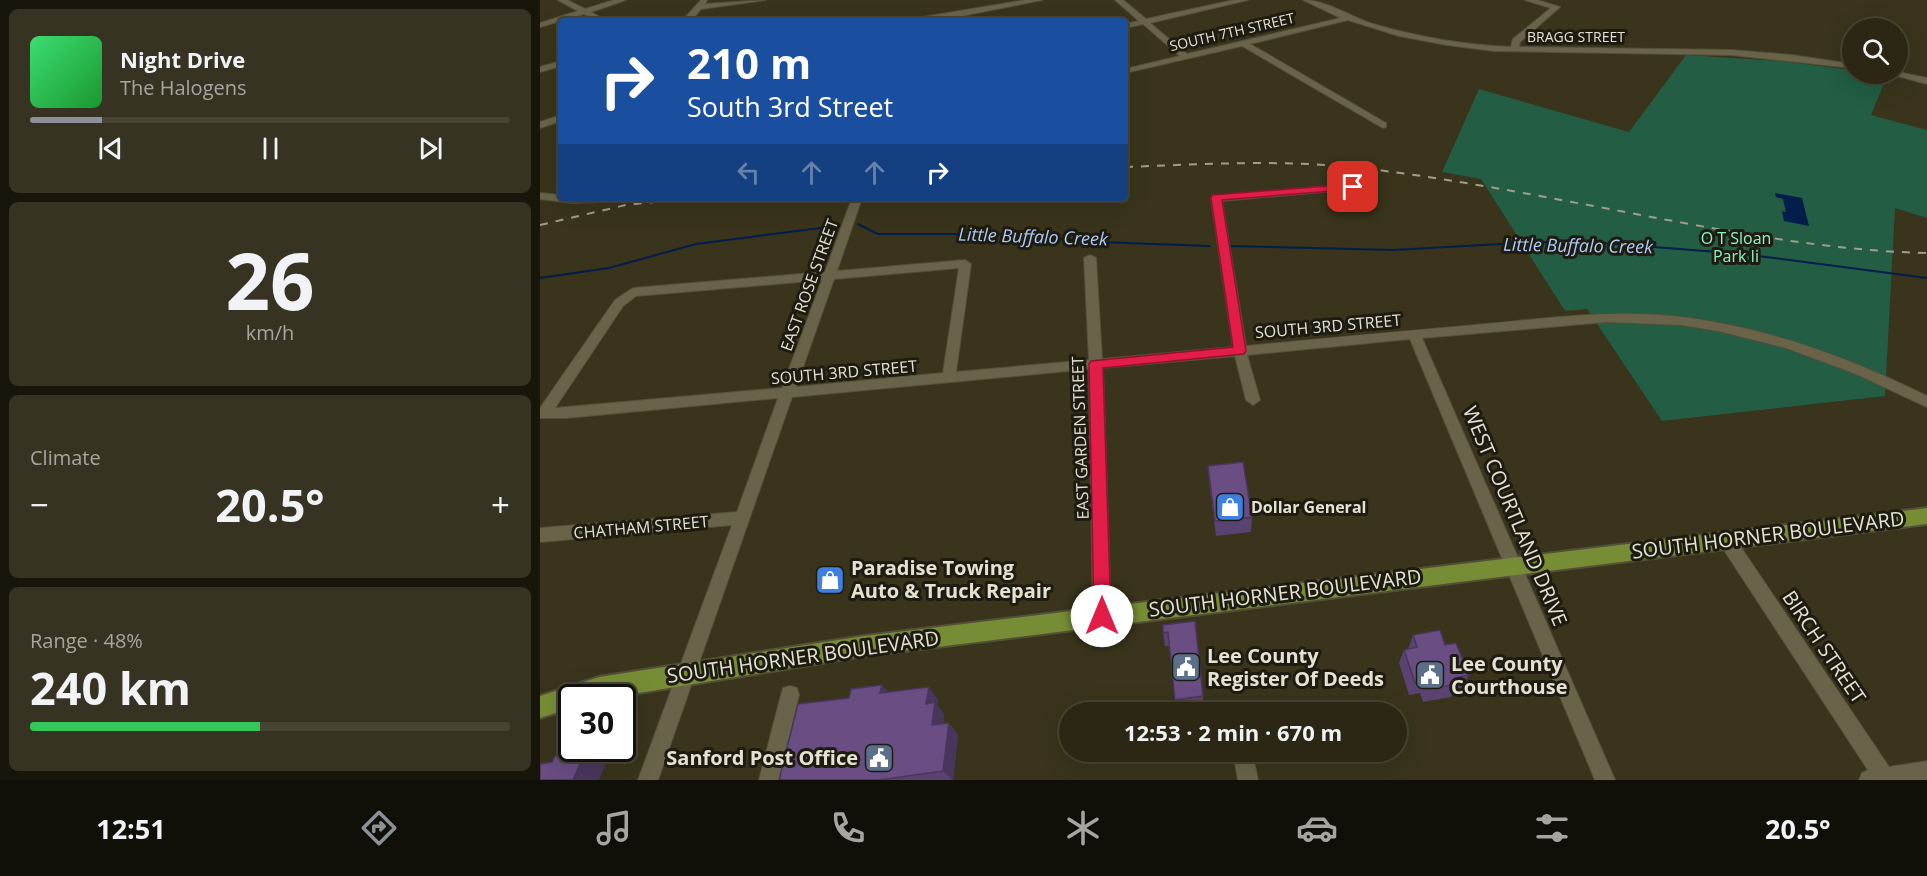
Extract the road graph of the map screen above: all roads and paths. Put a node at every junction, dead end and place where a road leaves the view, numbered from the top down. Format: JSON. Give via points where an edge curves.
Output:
{"nodes":[{"id":1,"x":562,"y":0,"type":"edge"},
{"id":2,"x":622,"y":0,"type":"edge"},
{"id":3,"x":762,"y":0,"type":"edge"},
{"id":4,"x":1038,"y":0,"type":"edge"},
{"id":5,"x":1119,"y":0,"type":"edge"},
{"id":6,"x":1244,"y":0,"type":"edge"},
{"id":7,"x":1307,"y":0,"type":"edge"},
{"id":8,"x":1529,"y":0,"type":"edge"},
{"id":9,"x":702,"y":4,"type":"edge"},
{"id":10,"x":585,"y":11,"type":"junction"},
{"id":11,"x":562,"y":18,"type":"edge"},
{"id":12,"x":598,"y":18,"type":"edge"},
{"id":13,"x":689,"y":18,"type":"edge"},
{"id":14,"x":931,"y":18,"type":"edge"},
{"id":15,"x":558,"y":19,"type":"edge"},
{"id":16,"x":1345,"y":19,"type":"junction"},
{"id":17,"x":1145,"y":22,"type":"junction"},
{"id":18,"x":540,"y":25,"type":"edge"},
{"id":19,"x":1128,"y":25,"type":"edge"},
{"id":20,"x":1243,"y":43,"type":"junction"},
{"id":21,"x":1514,"y":50,"type":"junction"},
{"id":22,"x":1186,"y":57,"type":"junction"},
{"id":23,"x":558,"y":64,"type":"edge"},
{"id":24,"x":1842,"y":65,"type":"edge"},
{"id":25,"x":540,"y":70,"type":"edge"},
{"id":26,"x":1128,"y":70,"type":"edge"},
{"id":27,"x":1908,"y":77,"type":"edge"},
{"id":28,"x":1927,"y":81,"type":"edge"},
{"id":29,"x":558,"y":119,"type":"edge"},
{"id":30,"x":540,"y":125,"type":"edge"},
{"id":31,"x":1383,"y":125,"type":"dead end"},
{"id":32,"x":1353,"y":187,"type":"dead end"},
{"id":33,"x":540,"y":196,"type":"edge"},
{"id":34,"x":558,"y":198,"type":"edge"},
{"id":35,"x":856,"y":201,"type":"edge"},
{"id":36,"x":1090,"y":258,"type":"dead end"},
{"id":37,"x":829,"y":275,"type":"junction"},
{"id":38,"x":1414,"y":335,"type":"junction"},
{"id":39,"x":1240,"y":351,"type":"junction"},
{"id":40,"x":1096,"y":364,"type":"junction"},
{"id":41,"x":949,"y":378,"type":"junction"},
{"id":42,"x":788,"y":393,"type":"junction"},
{"id":43,"x":1253,"y":400,"type":"dead end"},
{"id":44,"x":1927,"y":402,"type":"edge"},
{"id":45,"x":542,"y":413,"type":"edge"},
{"id":46,"x":1927,"y":516,"type":"edge"},
{"id":47,"x":742,"y":518,"type":"junction"},
{"id":48,"x":540,"y":535,"type":"edge"},
{"id":49,"x":1726,"y":539,"type":"junction"},
{"id":50,"x":1513,"y":565,"type":"junction"},
{"id":51,"x":1102,"y":616,"type":"junction"},
{"id":52,"x":686,"y":673,"type":"junction"},
{"id":53,"x":790,"y":694,"type":"dead end"},
{"id":54,"x":540,"y":706,"type":"edge"},
{"id":55,"x":1245,"y":762,"type":"edge"},
{"id":56,"x":1927,"y":771,"type":"edge"},
{"id":57,"x":1880,"y":779,"type":"edge"},
{"id":58,"x":648,"y":780,"type":"edge"},
{"id":59,"x":769,"y":780,"type":"edge"},
{"id":60,"x":1248,"y":780,"type":"edge"},
{"id":61,"x":1605,"y":780,"type":"edge"}],
"edges":[{"from":1,"to":10,"type":"street"},
{"from":2,"to":10,"type":"street"},
{"from":3,"to":9,"type":"street"},
{"from":4,"to":14,"type":"street"},
{"from":5,"to":17,"type":"street"},
{"from":6,"to":17,"type":"street"},
{"from":7,"to":16,"type":"street","name":"BRAGG STREET"},
{"from":8,"to":21,"type":"street","via":[[1555,9],[1516,41]]},
{"from":9,"to":13,"type":"street"},
{"from":10,"to":11,"type":"street"},
{"from":10,"to":12,"type":"street"},
{"from":15,"to":18,"type":"street"},
{"from":16,"to":20,"type":"street","name":"SOUTH 7TH STREET"},
{"from":16,"to":21,"type":"street","name":"BRAGG STREET","via":[[1413,38]]},
{"from":17,"to":19,"type":"street"},
{"from":17,"to":22,"type":"street"},
{"from":20,"to":22,"type":"street","name":"SOUTH 7TH STREET"},
{"from":20,"to":31,"type":"street"},
{"from":21,"to":24,"type":"street","name":"BRAGG STREET","via":[[1715,51]]},
{"from":22,"to":26,"type":"street","name":"SOUTH 7TH STREET"},
{"from":23,"to":25,"type":"street"},
{"from":27,"to":28,"type":"street"},
{"from":29,"to":30,"type":"street"},
{"from":32,"to":39,"type":"street","via":[[1216,198]]},
{"from":33,"to":34,"type":"street"},
{"from":35,"to":37,"type":"street","name":"EAST ROSE STREET"},
{"from":36,"to":40,"type":"street","name":"EAST GARDEN STREET"},
{"from":37,"to":41,"type":"street","via":[[965,264]]},
{"from":37,"to":42,"type":"street","name":"EAST ROSE STREET"},
{"from":37,"to":45,"type":"street","via":[[630,294],[619,303]]},
{"from":38,"to":39,"type":"street","name":"SOUTH 3RD STREET"},
{"from":38,"to":44,"type":"street","name":"SOUTH 3RD STREET","via":[[1600,318],[1687,322],[1755,336],[1823,357]]},
{"from":38,"to":50,"type":"street","name":"WEST COURTLAND DRIVE"},
{"from":39,"to":40,"type":"street","name":"SOUTH 3RD STREET"},
{"from":39,"to":43,"type":"street"},
{"from":40,"to":41,"type":"street","name":"SOUTH 3RD STREET"},
{"from":40,"to":51,"type":"street","name":"EAST GARDEN STREET"},
{"from":41,"to":42,"type":"street","name":"SOUTH 3RD STREET"},
{"from":42,"to":45,"type":"street","name":"SOUTH 3RD STREET"},
{"from":42,"to":47,"type":"street","name":"EAST ROSE STREET"},
{"from":46,"to":49,"type":"main road","name":"SOUTH HORNER BOULEVARD"},
{"from":47,"to":48,"type":"street","name":"CHATHAM STREET"},
{"from":47,"to":52,"type":"street","name":"EAST ROSE STREET"},
{"from":49,"to":50,"type":"main road","name":"SOUTH HORNER BOULEVARD"},
{"from":49,"to":57,"type":"street","name":"BIRCH STREET"},
{"from":50,"to":51,"type":"main road","name":"SOUTH HORNER BOULEVARD"},
{"from":50,"to":61,"type":"street","name":"WEST COURTLAND DRIVE"},
{"from":51,"to":52,"type":"main road","name":"SOUTH HORNER BOULEVARD"},
{"from":52,"to":54,"type":"main road","name":"SOUTH HORNER BOULEVARD","via":[[599,688]]},
{"from":52,"to":58,"type":"street","name":"EAST ROSE STREET"},
{"from":53,"to":59,"type":"street"},
{"from":55,"to":60,"type":"street"},
{"from":56,"to":57,"type":"street"}]}
